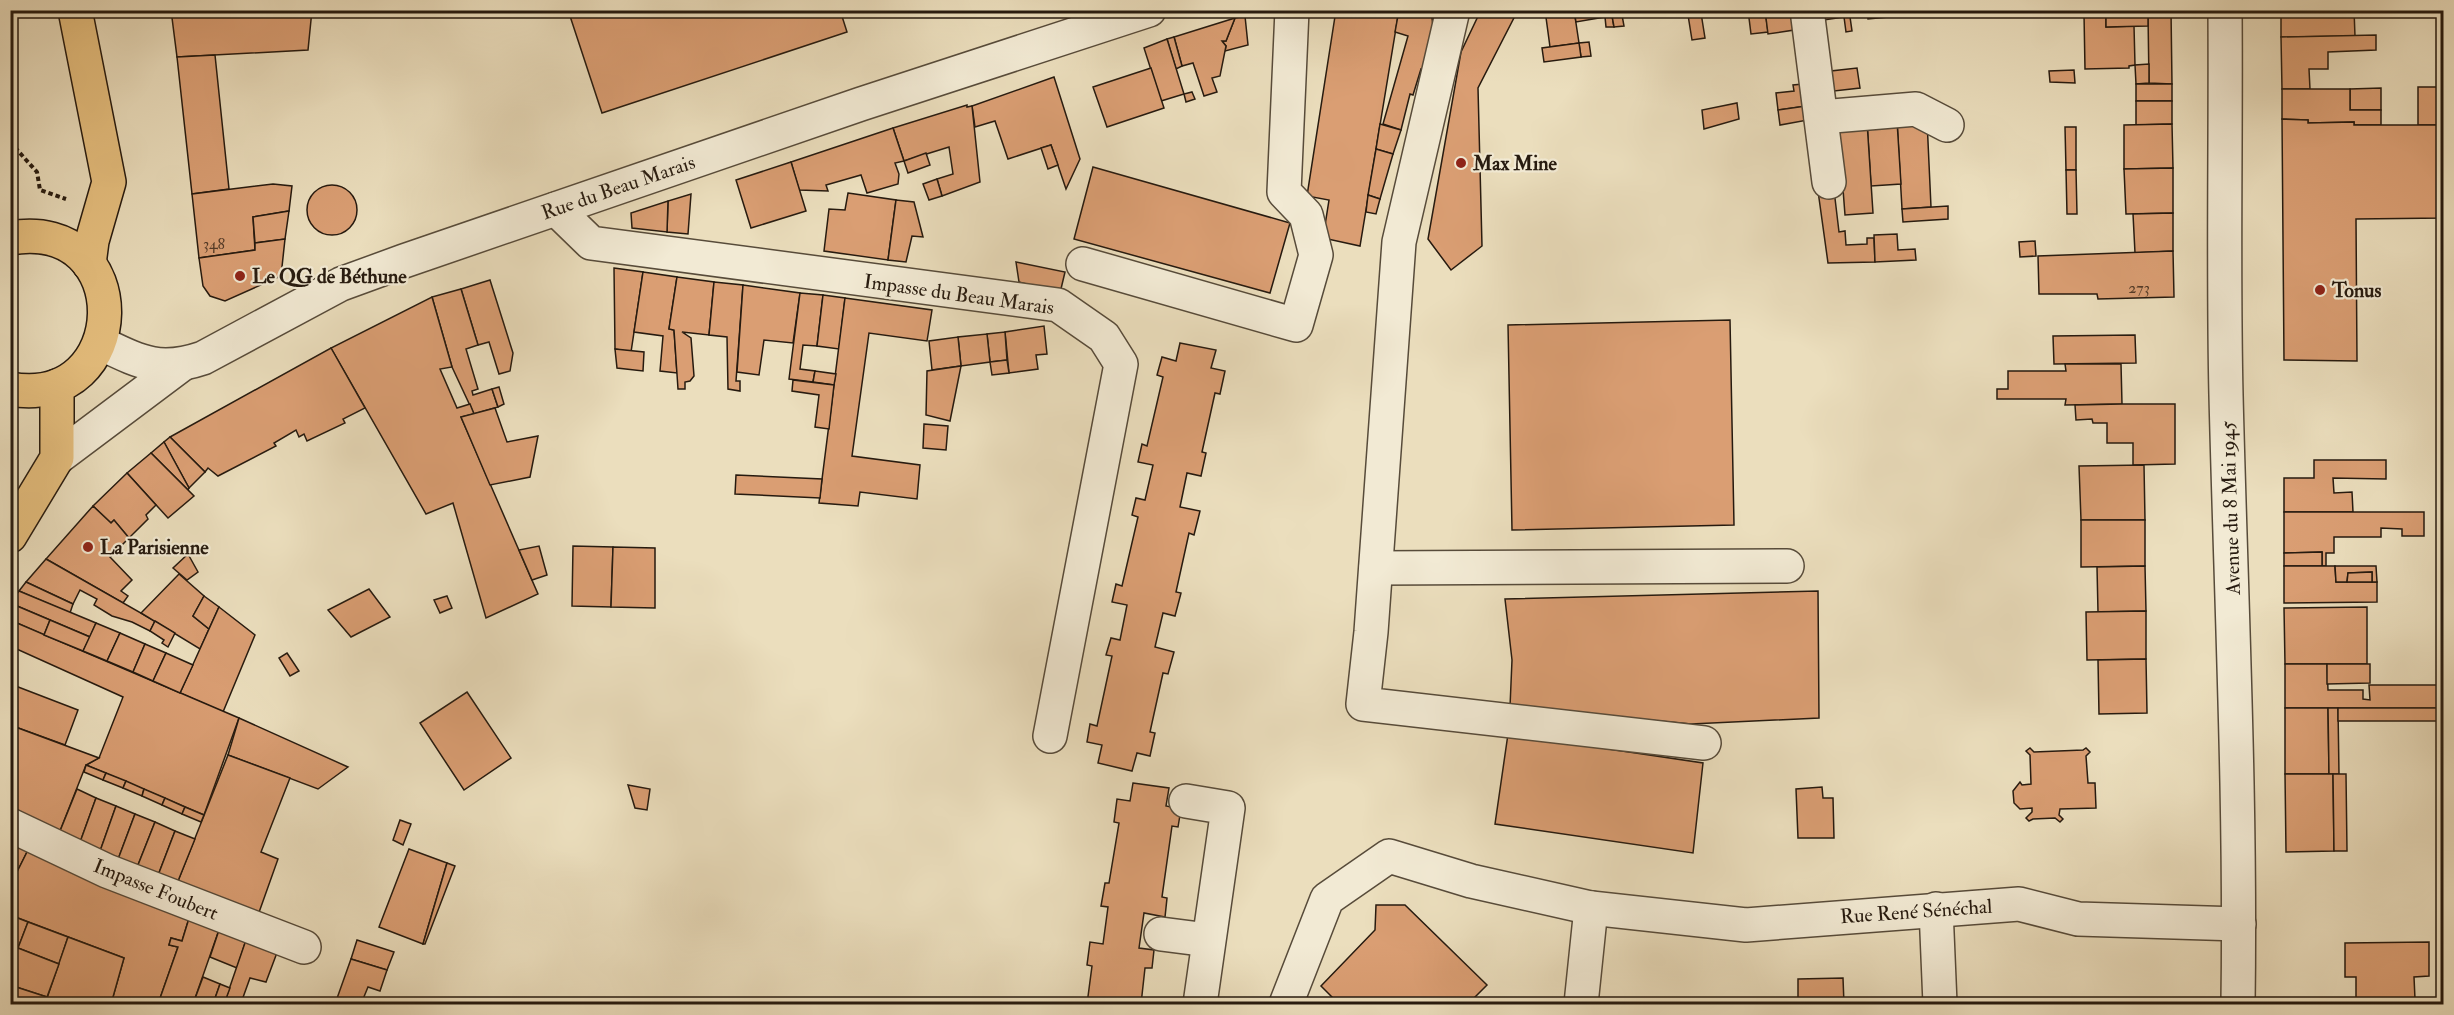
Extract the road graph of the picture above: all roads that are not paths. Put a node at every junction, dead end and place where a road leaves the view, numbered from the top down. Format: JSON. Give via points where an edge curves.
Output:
{"nodes":[{"id":1,"x":75,"y":10,"type":"edge"},
{"id":2,"x":1149,"y":10,"type":"edge"},
{"id":3,"x":1292,"y":10,"type":"edge"},
{"id":4,"x":1453,"y":10,"type":"edge"},
{"id":5,"x":1808,"y":10,"type":"edge"},
{"id":6,"x":2225,"y":10,"type":"edge"},
{"id":7,"x":1821,"y":117,"type":"junction"},
{"id":8,"x":1947,"y":125,"type":"dead end"},
{"id":9,"x":1828,"y":182,"type":"dead end"},
{"id":10,"x":556,"y":209,"type":"junction"},
{"id":11,"x":10,"y":238,"type":"edge"},
{"id":12,"x":89,"y":264,"type":"junction"},
{"id":13,"x":1083,"y":264,"type":"dead end"},
{"id":14,"x":100,"y":343,"type":"junction"},
{"id":15,"x":182,"y":365,"type":"junction"},
{"id":16,"x":57,"y":386,"type":"junction"},
{"id":17,"x":10,"y":389,"type":"edge"},
{"id":18,"x":57,"y":458,"type":"junction"},
{"id":19,"x":10,"y":536,"type":"edge"},
{"id":20,"x":1787,"y":566,"type":"dead end"},
{"id":21,"x":1376,"y":568,"type":"junction"},
{"id":22,"x":1050,"y":736,"type":"dead end"},
{"id":23,"x":1704,"y":743,"type":"dead end"},
{"id":24,"x":1186,"y":801,"type":"dead end"},
{"id":25,"x":10,"y":825,"type":"edge"},
{"id":26,"x":1592,"y":908,"type":"junction"},
{"id":27,"x":1936,"y":909,"type":"junction"},
{"id":28,"x":2239,"y":924,"type":"junction"},
{"id":29,"x":1161,"y":933,"type":"dead end"},
{"id":30,"x":1208,"y":940,"type":"junction"},
{"id":31,"x":304,"y":947,"type":"dead end"},
{"id":32,"x":1200,"y":1005,"type":"edge"},
{"id":33,"x":1286,"y":1005,"type":"edge"},
{"id":34,"x":1581,"y":1005,"type":"edge"},
{"id":35,"x":1940,"y":1005,"type":"edge"},
{"id":36,"x":2238,"y":1005,"type":"edge"}],
"edges":[{"from":1,"to":12,"type":"main road","via":[[109,182]]},
{"from":2,"to":10,"type":"street","name":"Rue du Beau Marais"},
{"from":3,"to":13,"type":"street","via":[[1284,192],[1306,214],[1316,255],[1296,324]]},
{"from":4,"to":21,"type":"street","via":[[1399,242]]},
{"from":5,"to":7,"type":"street"},
{"from":6,"to":28,"type":"street","name":"Avenue du 8 Mai 1945","via":[[2226,393]]},
{"from":7,"to":8,"type":"street","via":[[1916,109]]},
{"from":7,"to":9,"type":"street"},
{"from":10,"to":15,"type":"street","name":"Rue du Beau Marais","via":[[341,284],[203,358]]},
{"from":10,"to":22,"type":"street","name":"Impasse du Beau Marais","via":[[591,243],[1058,305],[1104,337],[1121,364]]},
{"from":11,"to":12,"type":"main road","via":[[51,238],[72,248]]},
{"from":12,"to":14,"type":"main road","via":[[100,281],[106,302]]},
{"from":14,"to":15,"type":"street","name":"Rue du Beau Marais","via":[[138,361]]},
{"from":14,"to":16,"type":"main road","via":[[89,361]]},
{"from":15,"to":18,"type":"street"},
{"from":16,"to":17,"type":"main road","via":[[35,391]]},
{"from":16,"to":18,"type":"main road"},
{"from":18,"to":19,"type":"main road"},
{"from":20,"to":21,"type":"street"},
{"from":21,"to":23,"type":"street","via":[[1363,704]]},
{"from":24,"to":30,"type":"street","via":[[1228,808]]},
{"from":25,"to":31,"type":"street","name":"Impasse Foubert","via":[[107,872]]},
{"from":26,"to":27,"type":"street","name":"Rue René Sénéchal","via":[[1746,925]]},
{"from":26,"to":33,"type":"street","name":"Rue René Sénéchal","via":[[1471,881],[1389,856],[1327,899]]},
{"from":26,"to":34,"type":"street"},
{"from":27,"to":28,"type":"street","name":"Rue René Sénéchal","via":[[2019,904],[2078,919]]},
{"from":27,"to":35,"type":"street"},
{"from":28,"to":36,"type":"street","name":"Avenue du 8 Mai 1945"},
{"from":29,"to":30,"type":"street"},
{"from":30,"to":32,"type":"street"}]}
